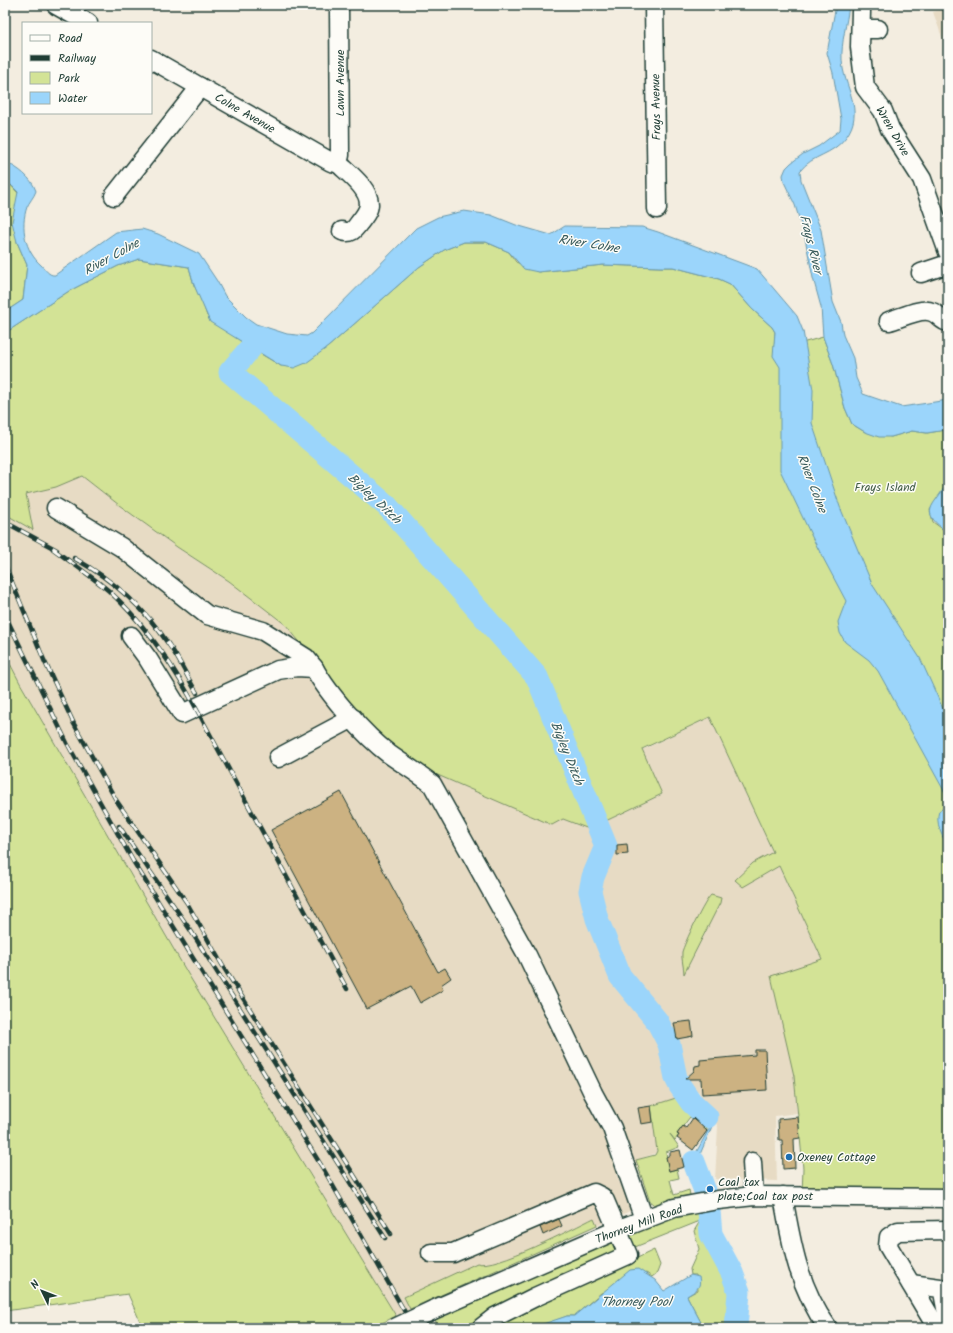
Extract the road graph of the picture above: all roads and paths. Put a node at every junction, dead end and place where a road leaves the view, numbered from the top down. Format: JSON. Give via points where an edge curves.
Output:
{"nodes":[{"id":1,"x":56,"y":5,"type":"edge"},
{"id":2,"x":339,"y":5,"type":"edge"},
{"id":3,"x":654,"y":5,"type":"edge"},
{"id":4,"x":861,"y":11,"type":"dead end"},
{"id":5,"x":86,"y":22,"type":"edge"},
{"id":6,"x":152,"y":60,"type":"edge"},
{"id":7,"x":200,"y":87,"type":"junction"},
{"id":8,"x":338,"y":162,"type":"junction"},
{"id":9,"x":114,"y":196,"type":"dead end"},
{"id":10,"x":657,"y":209,"type":"dead end"},
{"id":11,"x":342,"y":231,"type":"dead end"},
{"id":12,"x":948,"y":252,"type":"edge"},
{"id":13,"x":948,"y":264,"type":"edge"},
{"id":14,"x":921,"y":273,"type":"dead end"},
{"id":15,"x":889,"y":321,"type":"dead end"},
{"id":16,"x":948,"y":322,"type":"edge"},
{"id":17,"x":56,"y":508,"type":"dead end"},
{"id":18,"x":130,"y":636,"type":"dead end"},
{"id":19,"x":314,"y":668,"type":"junction"},
{"id":20,"x":353,"y":718,"type":"junction"},
{"id":21,"x":278,"y":758,"type":"dead end"},
{"id":22,"x":752,"y":1162,"type":"dead end"},
{"id":23,"x":754,"y":1196,"type":"junction"},
{"id":24,"x":783,"y":1196,"type":"junction"},
{"id":25,"x":948,"y":1198,"type":"edge"},
{"id":26,"x":644,"y":1219,"type":"junction"},
{"id":27,"x":617,"y":1230,"type":"junction"},
{"id":28,"x":948,"y":1230,"type":"edge"},
{"id":29,"x":430,"y":1253,"type":"dead end"},
{"id":30,"x":912,"y":1284,"type":"junction"},
{"id":31,"x":948,"y":1319,"type":"edge"},
{"id":32,"x":395,"y":1328,"type":"edge"},
{"id":33,"x":481,"y":1328,"type":"edge"},
{"id":34,"x":828,"y":1328,"type":"edge"},
{"id":35,"x":937,"y":1328,"type":"edge"}],
"edges":[{"from":1,"to":5,"type":"street"},
{"from":2,"to":8,"type":"street","name":"Lawn Avenue"},
{"from":3,"to":10,"type":"street","name":"Frays Avenue"},
{"from":4,"to":12,"type":"street","name":"Wren Drive","via":[[869,29],[860,47],[865,87],[883,111],[890,129],[922,179]]},
{"from":6,"to":7,"type":"street","name":"Colne Avenue"},
{"from":7,"to":8,"type":"street","name":"Colne Avenue","via":[[331,162]]},
{"from":7,"to":9,"type":"street"},
{"from":8,"to":11,"type":"street","via":[[368,196],[369,205],[354,230],[348,233]]},
{"from":13,"to":14,"type":"street"},
{"from":15,"to":16,"type":"street","via":[[927,310]]},
{"from":17,"to":19,"type":"street","via":[[121,547],[207,615],[264,631],[306,658]]},
{"from":18,"to":19,"type":"street","via":[[148,659],[182,714],[278,670]]},
{"from":19,"to":20,"type":"street","via":[[321,682]]},
{"from":20,"to":21,"type":"street"},
{"from":20,"to":26,"type":"street","via":[[389,754],[432,784],[527,954],[592,1093],[612,1128]]},
{"from":22,"to":23,"type":"street"},
{"from":23,"to":24,"type":"street","name":"Thorney Mill Road"},
{"from":23,"to":26,"type":"street","name":"Thorney Mill Road","via":[[674,1208]]},
{"from":24,"to":25,"type":"street","name":"Thorney Mill Road"},
{"from":24,"to":34,"type":"street","via":[[793,1251],[815,1310]]},
{"from":26,"to":27,"type":"street","name":"Thorney Mill Road"},
{"from":27,"to":29,"type":"street","via":[[605,1201],[594,1193],[453,1254]]},
{"from":27,"to":32,"type":"street","name":"Thorney Mill Road","bridge":true},
{"from":27,"to":33,"type":"street","via":[[628,1255],[535,1297]]},
{"from":28,"to":30,"type":"street","via":[[898,1231],[889,1237],[888,1246]]},
{"from":30,"to":31,"type":"street","via":[[940,1288]]},
{"from":30,"to":35,"type":"street"}]}
